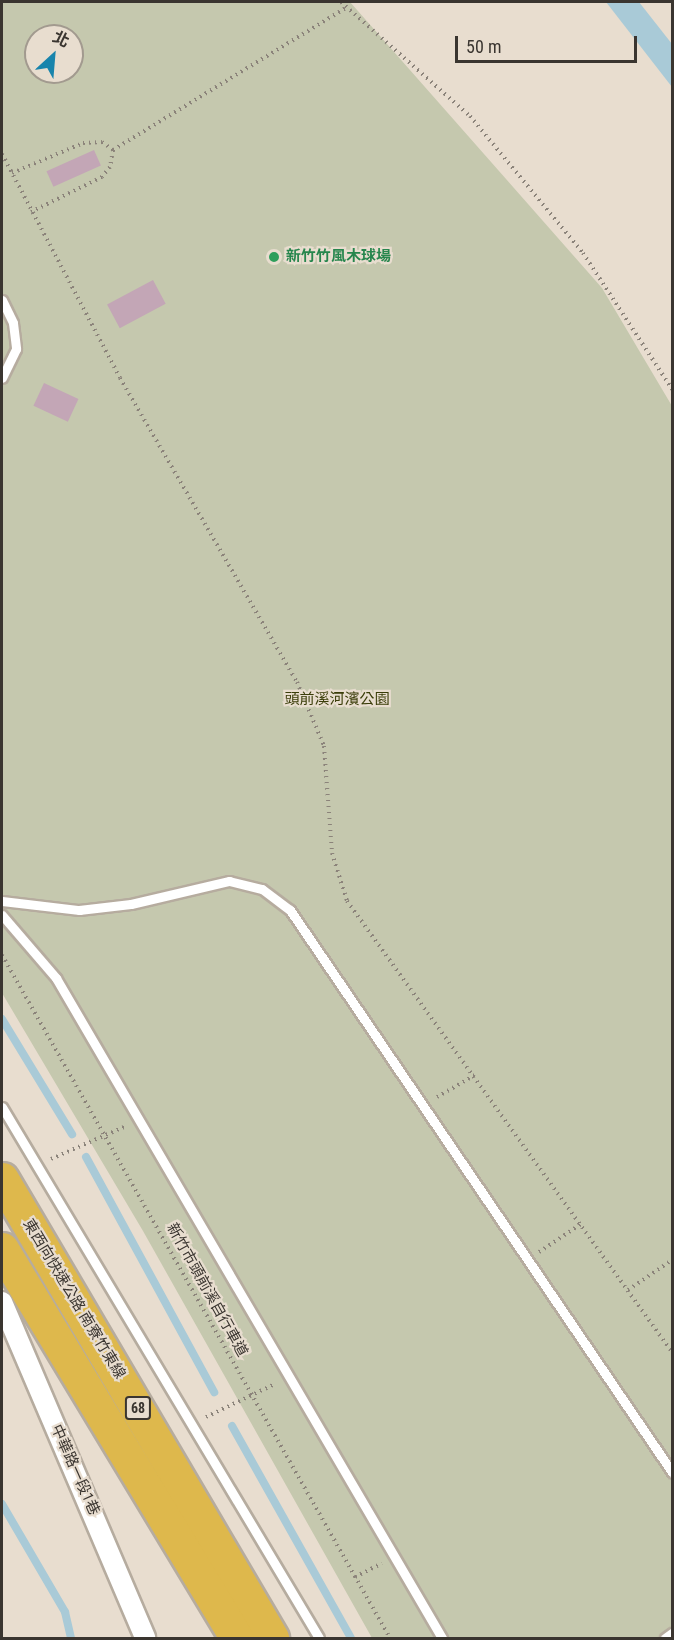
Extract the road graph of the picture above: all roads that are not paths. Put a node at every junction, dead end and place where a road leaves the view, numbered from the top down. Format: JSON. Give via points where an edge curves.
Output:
{"nodes":[{"id":1,"x":2,"y":300,"type":"edge"},
{"id":2,"x":2,"y":378,"type":"edge"},
{"id":3,"x":2,"y":901,"type":"edge"},
{"id":4,"x":2,"y":915,"type":"edge"},
{"id":5,"x":2,"y":1107,"type":"edge"},
{"id":6,"x":2,"y":1179,"type":"edge"},
{"id":7,"x":2,"y":1249,"type":"edge"},
{"id":8,"x":2,"y":1302,"type":"edge"},
{"id":9,"x":672,"y":1472,"type":"edge"},
{"id":10,"x":672,"y":1633,"type":"edge"},
{"id":11,"x":145,"y":1638,"type":"edge"},
{"id":12,"x":237,"y":1638,"type":"edge"},
{"id":13,"x":272,"y":1638,"type":"edge"},
{"id":14,"x":319,"y":1638,"type":"edge"},
{"id":15,"x":442,"y":1638,"type":"edge"},
{"id":16,"x":665,"y":1638,"type":"edge"}],
"edges":[{"from":1,"to":2,"type":"lane","via":[[13,323],[16,349]]},
{"from":3,"to":9,"type":"lane","via":[[79,909],[131,904],[230,881],[262,889],[290,910],[426,1103]]},
{"from":4,"to":15,"type":"lane","via":[[57,978],[137,1122]]},
{"from":5,"to":14,"type":"lane"},
{"from":6,"to":13,"type":"highway","name":"東西向快速公路 南寮竹東線","number":"68"},
{"from":7,"to":12,"type":"highway","number":"68"},
{"from":8,"to":11,"type":"street","name":"中華路一段1巷"},
{"from":10,"to":16,"type":"lane"}]}
